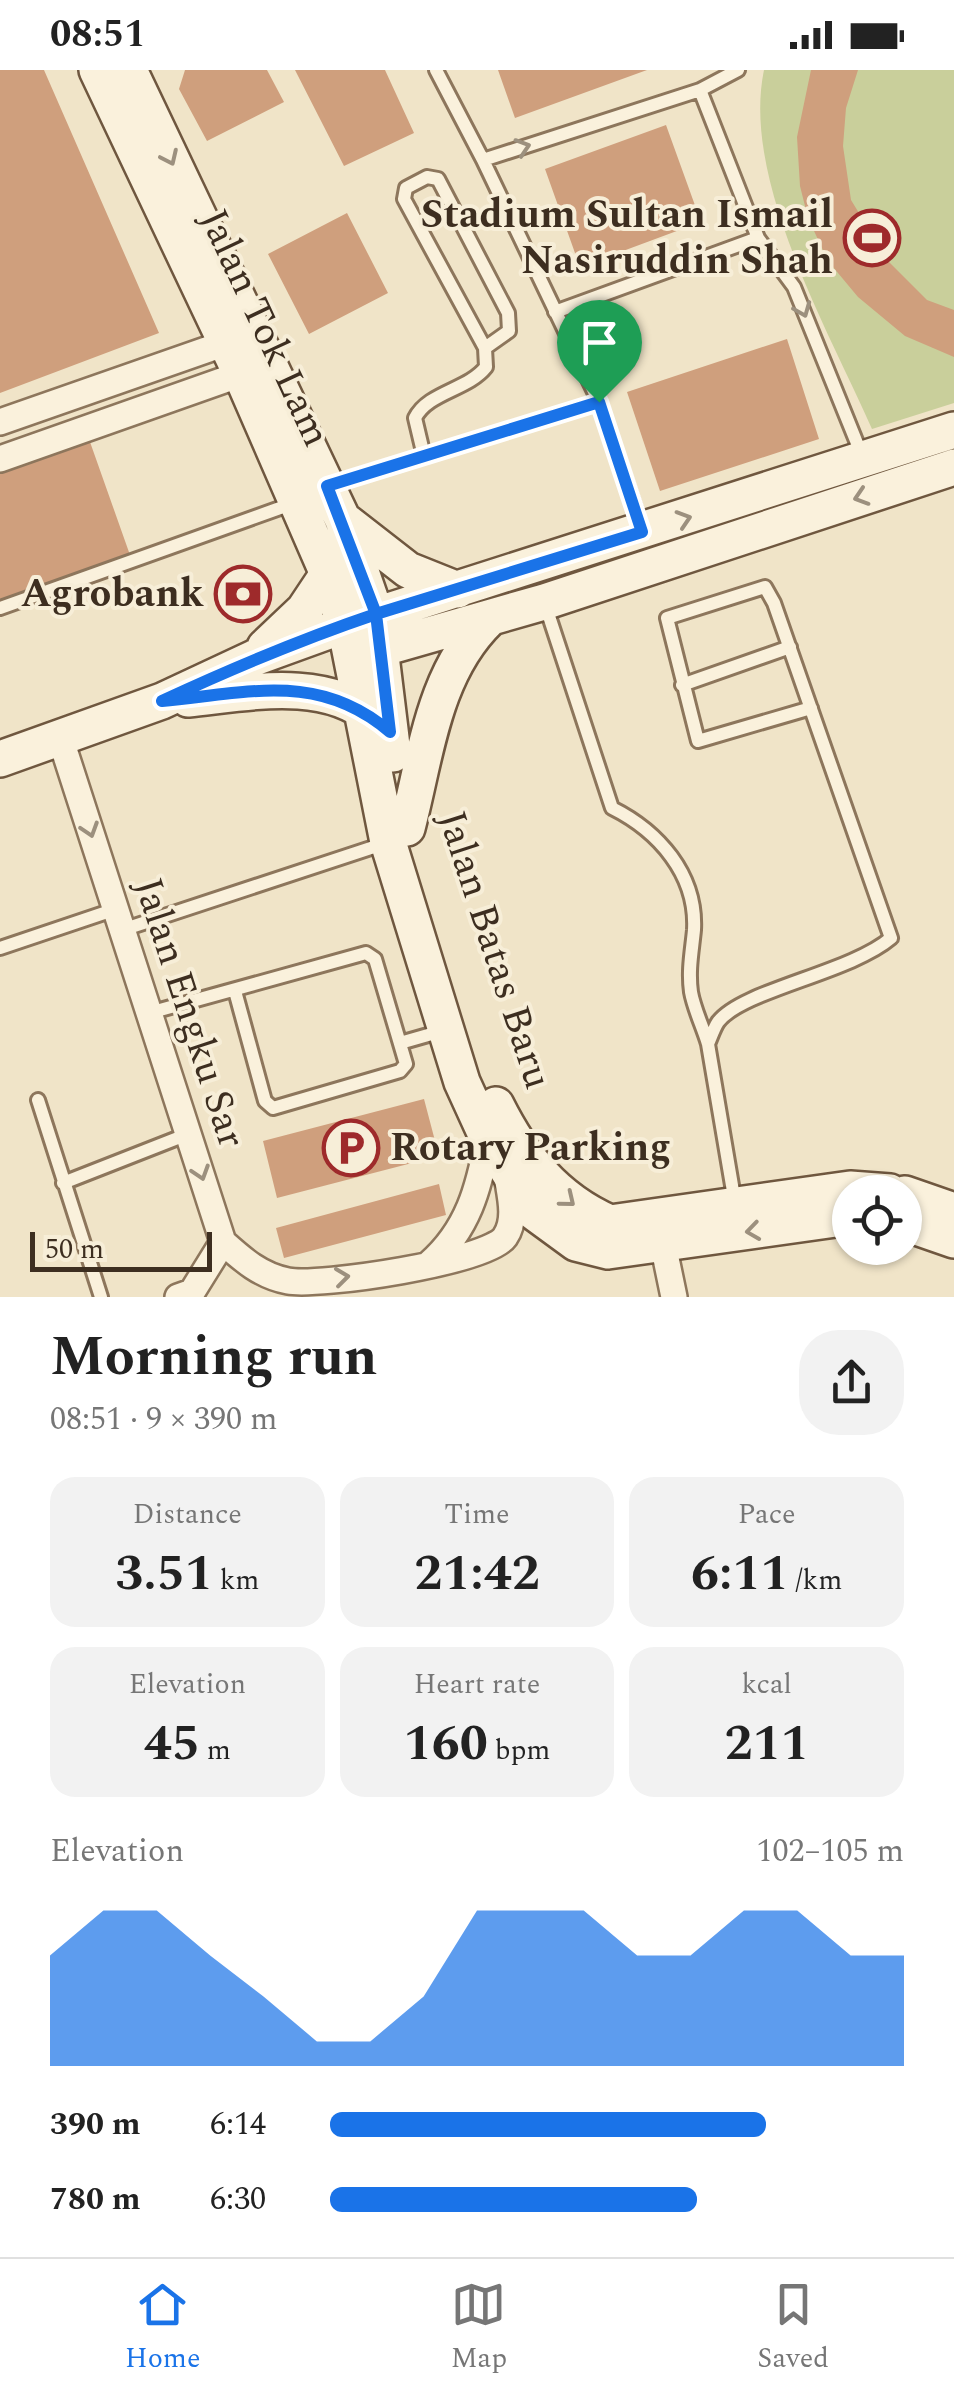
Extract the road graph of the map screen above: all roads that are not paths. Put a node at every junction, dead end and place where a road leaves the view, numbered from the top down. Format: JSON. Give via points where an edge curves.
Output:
{"nodes":[{"id":1,"x":97,"y":70,"type":"edge"},
{"id":2,"x":128,"y":70,"type":"edge"},
{"id":3,"x":436,"y":70,"type":"edge"},
{"id":4,"x":738,"y":70,"type":"edge"},
{"id":5,"x":700,"y":90,"type":"junction"},
{"id":6,"x":483,"y":160,"type":"junction"},
{"id":7,"x":758,"y":238,"type":"junction"},
{"id":8,"x":555,"y":312,"type":"junction"},
{"id":9,"x":485,"y":348,"type":"junction"},
{"id":10,"x":233,"y":358,"type":"junction"},
{"id":11,"x":599,"y":402,"type":"junction"},
{"id":12,"x":0,"y":422,"type":"edge"},
{"id":13,"x":954,"y":430,"type":"edge"},
{"id":14,"x":424,"y":456,"type":"junction"},
{"id":15,"x":0,"y":459,"type":"edge"},
{"id":16,"x":864,"y":460,"type":"junction"},
{"id":17,"x":954,"y":466,"type":"edge"},
{"id":18,"x":312,"y":494,"type":"junction"},
{"id":19,"x":343,"y":520,"type":"junction"},
{"id":20,"x":642,"y":532,"type":"junction"},
{"id":21,"x":328,"y":574,"type":"junction"},
{"id":22,"x":458,"y":590,"type":"junction"},
{"id":23,"x":544,"y":602,"type":"junction"},
{"id":24,"x":0,"y":608,"type":"edge"},
{"id":25,"x":490,"y":618,"type":"junction"},
{"id":26,"x":367,"y":630,"type":"junction"},
{"id":27,"x":790,"y":647,"type":"junction"},
{"id":28,"x":254,"y":658,"type":"junction"},
{"id":29,"x":682,"y":685,"type":"junction"},
{"id":30,"x":162,"y":701,"type":"junction"},
{"id":31,"x":362,"y":708,"type":"junction"},
{"id":32,"x":811,"y":708,"type":"junction"},
{"id":33,"x":390,"y":732,"type":"junction"},
{"id":34,"x":60,"y":737,"type":"junction"},
{"id":35,"x":0,"y":759,"type":"edge"},
{"id":36,"x":397,"y":835,"type":"junction"},
{"id":37,"x":119,"y":919,"type":"junction"},
{"id":38,"x":0,"y":948,"type":"edge"},
{"id":39,"x":235,"y":991,"type":"junction"},
{"id":40,"x":149,"y":1013,"type":"junction"},
{"id":41,"x":442,"y":1030,"type":"junction"},
{"id":42,"x":400,"y":1043,"type":"junction"},
{"id":43,"x":708,"y":1044,"type":"junction"},
{"id":44,"x":38,"y":1100,"type":"dead end"},
{"id":45,"x":188,"y":1134,"type":"junction"},
{"id":46,"x":488,"y":1139,"type":"junction"},
{"id":47,"x":506,"y":1171,"type":"junction"},
{"id":48,"x":64,"y":1183,"type":"junction"},
{"id":49,"x":832,"y":1192,"type":"edge"},
{"id":50,"x":922,"y":1200,"type":"edge"},
{"id":51,"x":735,"y":1203,"type":"junction"},
{"id":52,"x":954,"y":1211,"type":"edge"},
{"id":53,"x":832,"y":1221,"type":"edge"},
{"id":54,"x":922,"y":1228,"type":"edge"},
{"id":55,"x":954,"y":1240,"type":"edge"},
{"id":56,"x":223,"y":1242,"type":"junction"},
{"id":57,"x":663,"y":1244,"type":"junction"},
{"id":58,"x":426,"y":1267,"type":"junction"},
{"id":59,"x":100,"y":1297,"type":"edge"},
{"id":60,"x":178,"y":1297,"type":"edge"},
{"id":61,"x":674,"y":1297,"type":"edge"}],
"edges":[{"from":1,"to":10,"type":"main road","name":"Jalan Tok Lam"},
{"from":2,"to":18,"type":"main road","name":"Jalan Tok Lam","one_way":true},
{"from":3,"to":6,"type":"lane"},
{"from":4,"to":5,"type":"lane"},
{"from":6,"to":5,"type":"lane","one_way":true},
{"from":5,"to":7,"type":"lane"},
{"from":6,"to":8,"type":"lane"},
{"from":7,"to":8,"type":"lane"},
{"from":7,"to":16,"type":"lane","one_way":true,"via":[[794,286]]},
{"from":8,"to":11,"type":"lane"},
{"from":9,"to":9,"type":"lane","via":[[404,199],[406,188],[427,177],[438,179],[508,313],[509,331]]},
{"from":9,"to":14,"type":"lane","via":[[479,376],[420,408],[415,418]]},
{"from":10,"to":12,"type":"street"},
{"from":10,"to":15,"type":"street"},
{"from":10,"to":18,"type":"main road","name":"Jalan Tok Lam"},
{"from":11,"to":14,"type":"lane"},
{"from":11,"to":20,"type":"lane"},
{"from":13,"to":16,"type":"main road"},
{"from":14,"to":18,"type":"lane"},
{"from":20,"to":16,"type":"main road","one_way":true},
{"from":17,"to":23,"type":"main road","one_way":true},
{"from":18,"to":19,"type":"main road","name":"Jalan Tok Lam"},
{"from":18,"to":21,"type":"main road","name":"Jalan Tok Lam"},
{"from":18,"to":24,"type":"lane"},
{"from":19,"to":22,"type":"main road","via":[[408,570]]},
{"from":19,"to":26,"type":"main road","name":"Jalan Tok Lam"},
{"from":20,"to":22,"type":"main road"},
{"from":21,"to":26,"type":"main road","name":"Jalan Tok Lam"},
{"from":21,"to":28,"type":"main road","via":[[304,610]]},
{"from":22,"to":26,"type":"main road"},
{"from":23,"to":25,"type":"main road"},
{"from":23,"to":43,"type":"lane","via":[[612,808],[642,823],[669,849],[682,876],[694,926],[692,995]]},
{"from":25,"to":26,"type":"main road"},
{"from":25,"to":36,"type":"main road","via":[[463,644],[446,676]]},
{"from":26,"to":28,"type":"main road"},
{"from":26,"to":31,"type":"main road","name":"Jalan Batas Baru"},
{"from":26,"to":33,"type":"main road","name":"Jalan Batas Baru"},
{"from":27,"to":29,"type":"lane"},
{"from":27,"to":29,"type":"lane","via":[[765,587],[667,618]]},
{"from":27,"to":32,"type":"lane"},
{"from":28,"to":30,"type":"main road"},
{"from":29,"to":32,"type":"lane","via":[[698,741]]},
{"from":30,"to":31,"type":"main road","via":[[306,692]]},
{"from":30,"to":34,"type":"main road"},
{"from":31,"to":33,"type":"main road"},
{"from":31,"to":36,"type":"main road","name":"Jalan Batas Baru"},
{"from":32,"to":43,"type":"lane","via":[[891,938],[871,954],[738,1006],[718,1022]]},
{"from":33,"to":36,"type":"main road","name":"Jalan Batas Baru"},
{"from":34,"to":35,"type":"main road"},
{"from":34,"to":37,"type":"street","name":"Jalan Engku Sar","one_way":true},
{"from":36,"to":37,"type":"lane"},
{"from":36,"to":41,"type":"main road","name":"Jalan Batas Baru"},
{"from":36,"to":51,"type":"main road","name":"Jalan Batas Baru","one_way":true,"via":[[484,1080],[546,1182],[578,1209],[610,1223]]},
{"from":37,"to":38,"type":"lane"},
{"from":37,"to":40,"type":"street","name":"Jalan Engku Sar"},
{"from":39,"to":40,"type":"lane"},
{"from":39,"to":42,"type":"lane","via":[[366,953],[375,959]]},
{"from":39,"to":42,"type":"lane","via":[[265,1101],[273,1108],[400,1072],[406,1064]]},
{"from":40,"to":45,"type":"street","name":"Jalan Engku Sar"},
{"from":41,"to":42,"type":"lane"},
{"from":41,"to":46,"type":"main road","name":"Jalan Batas Baru"},
{"from":43,"to":51,"type":"lane"},
{"from":44,"to":48,"type":"lane"},
{"from":45,"to":48,"type":"lane"},
{"from":45,"to":56,"type":"street","name":"Jalan Engku Sar","one_way":true},
{"from":46,"to":47,"type":"main road","name":"Jalan Batas Baru"},
{"from":46,"to":58,"type":"street","via":[[464,1222]]},
{"from":47,"to":57,"type":"main road","name":"Jalan Batas Baru","via":[[535,1213],[576,1243],[608,1251]]},
{"from":47,"to":58,"type":"street","via":[[511,1209],[504,1239]]},
{"from":48,"to":59,"type":"lane"},
{"from":49,"to":51,"type":"main road","name":"Jalan Batas Baru"},
{"from":50,"to":52,"type":"main road"},
{"from":53,"to":57,"type":"main road","name":"Jalan Batas Baru","one_way":true},
{"from":54,"to":55,"type":"main road"},
{"from":56,"to":58,"type":"street","one_way":true,"via":[[267,1276],[293,1283]]},
{"from":56,"to":60,"type":"street","via":[[192,1292]]},
{"from":57,"to":61,"type":"street"}]}
